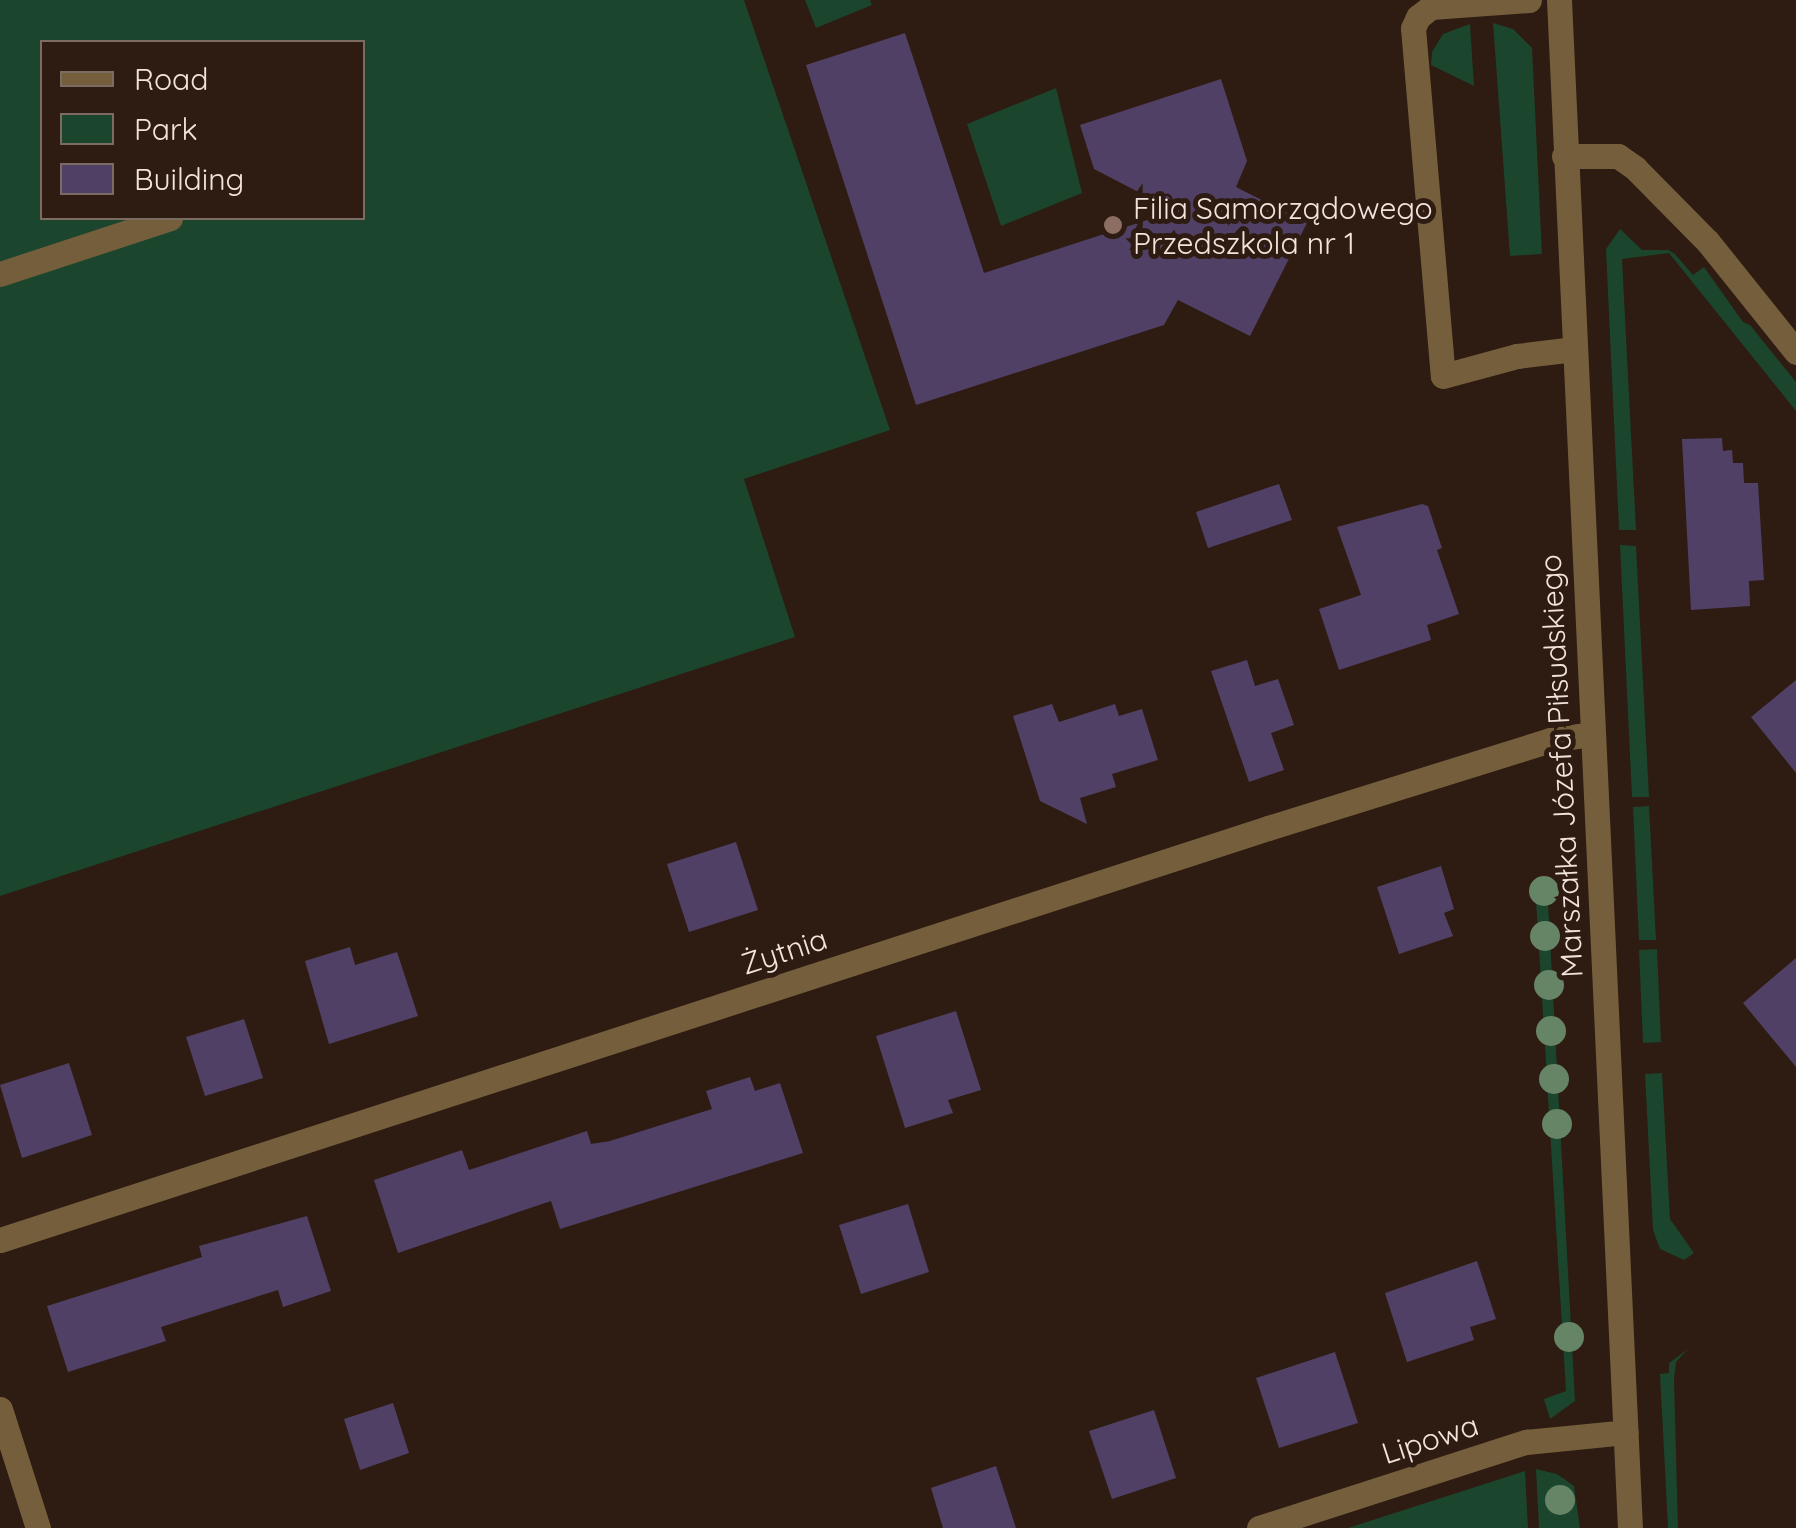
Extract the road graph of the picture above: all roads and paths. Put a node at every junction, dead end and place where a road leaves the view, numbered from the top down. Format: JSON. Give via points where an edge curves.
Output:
{"nodes":[{"id":1,"x":1529,"y":0,"type":"edge"},
{"id":2,"x":1558,"y":0,"type":"edge"},
{"id":3,"x":1564,"y":156,"type":"junction"},
{"id":4,"x":164,"y":220,"type":"edge"},
{"id":5,"x":0,"y":274,"type":"edge"},
{"id":6,"x":1575,"y":349,"type":"junction"},
{"id":7,"x":1796,"y":352,"type":"edge"},
{"id":8,"x":1591,"y":734,"type":"junction"},
{"id":9,"x":0,"y":1240,"type":"edge"},
{"id":10,"x":0,"y":1409,"type":"edge"},
{"id":11,"x":1626,"y":1432,"type":"junction"},
{"id":12,"x":38,"y":1528,"type":"edge"},
{"id":13,"x":1259,"y":1528,"type":"edge"},
{"id":14,"x":1630,"y":1528,"type":"edge"}],
"edges":[{"from":1,"to":6,"type":"street","via":[[1432,8],[1413,28],[1443,376]]},
{"from":2,"to":3,"type":"street","name":"Marszałka Józefa Piłsudskiego"},
{"from":3,"to":6,"type":"street","name":"Marszałka Józefa Piłsudskiego"},
{"from":3,"to":7,"type":"street","via":[[1618,156],[1635,168],[1708,242]]},
{"from":4,"to":5,"type":"street"},
{"from":6,"to":8,"type":"street","name":"Marszałka Józefa Piłsudskiego"},
{"from":8,"to":9,"type":"street","name":"Żytnia","via":[[1550,740],[1268,828]]},
{"from":8,"to":11,"type":"street","name":"Marszałka Józefa Piłsudskiego"},
{"from":10,"to":12,"type":"street"},
{"from":11,"to":13,"type":"street","name":"Lipowa","via":[[1526,1442]]},
{"from":11,"to":14,"type":"street","name":"Marszałka Józefa Piłsudskiego"}]}
